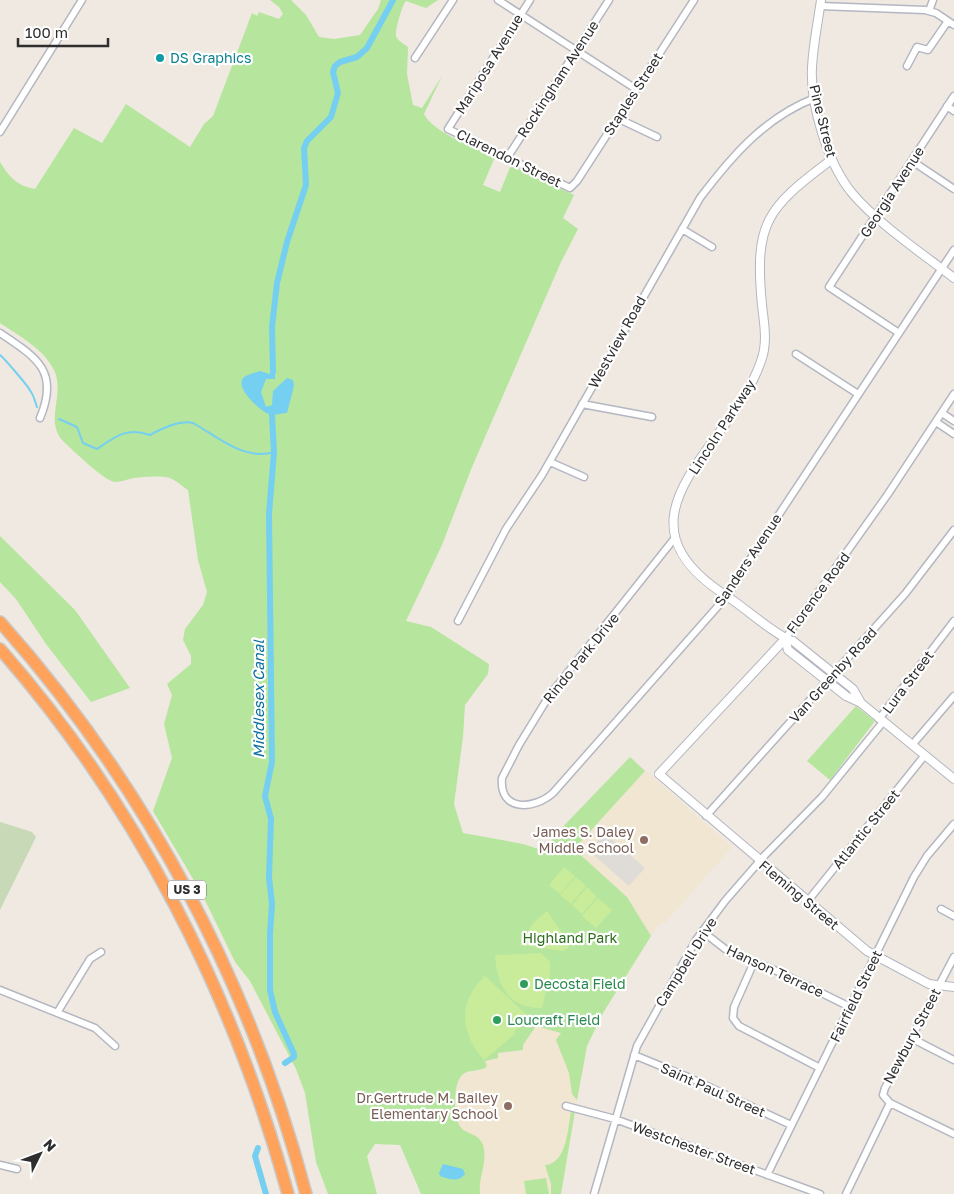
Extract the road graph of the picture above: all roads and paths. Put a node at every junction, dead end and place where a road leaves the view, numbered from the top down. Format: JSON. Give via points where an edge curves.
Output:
{"nodes":[{"id":1,"x":82,"y":0,"type":"edge"},
{"id":2,"x":452,"y":0,"type":"edge"},
{"id":3,"x":498,"y":0,"type":"edge"},
{"id":4,"x":530,"y":0,"type":"edge"},
{"id":5,"x":609,"y":0,"type":"edge"},
{"id":6,"x":694,"y":0,"type":"edge"},
{"id":7,"x":933,"y":0,"type":"edge"},
{"id":8,"x":821,"y":3,"type":"edge"},
{"id":9,"x":929,"y":11,"type":"junction"},
{"id":10,"x":520,"y":15,"type":"junction"},
{"id":11,"x":951,"y":23,"type":"edge"},
{"id":12,"x":576,"y":51,"type":"junction"},
{"id":13,"x":415,"y":58,"type":"dead end"},
{"id":14,"x":907,"y":66,"type":"dead end"},
{"id":15,"x":636,"y":89,"type":"junction"},
{"id":16,"x":954,"y":96,"type":"edge"},
{"id":17,"x":815,"y":98,"type":"junction"},
{"id":18,"x":947,"y":106,"type":"junction"},
{"id":19,"x":954,"y":110,"type":"edge"},
{"id":20,"x":617,"y":118,"type":"junction"},
{"id":21,"x":448,"y":129,"type":"joint"},
{"id":22,"x":0,"y":132,"type":"edge"},
{"id":23,"x":657,"y":137,"type":"dead end"},
{"id":24,"x":507,"y":158,"type":"junction"},
{"id":25,"x":832,"y":160,"type":"junction"},
{"id":26,"x":912,"y":161,"type":"junction"},
{"id":27,"x":570,"y":188,"type":"joint"},
{"id":28,"x":954,"y":189,"type":"edge"},
{"id":29,"x":876,"y":216,"type":"junction"},
{"id":30,"x":682,"y":229,"type":"junction"},
{"id":31,"x":712,"y":248,"type":"dead end"},
{"id":32,"x":954,"y":250,"type":"edge"},
{"id":33,"x":942,"y":268,"type":"junction"},
{"id":34,"x":954,"y":278,"type":"edge"},
{"id":35,"x":899,"y":332,"type":"junction"},
{"id":36,"x":0,"y":333,"type":"edge"},
{"id":37,"x":796,"y":354,"type":"dead end"},
{"id":38,"x":858,"y":394,"type":"junction"},
{"id":39,"x":954,"y":394,"type":"edge"},
{"id":40,"x":582,"y":404,"type":"junction"},
{"id":41,"x":942,"y":413,"type":"junction"},
{"id":42,"x":652,"y":416,"type":"dead end"},
{"id":43,"x":40,"y":418,"type":"dead end"},
{"id":44,"x":954,"y":421,"type":"edge"},
{"id":45,"x":936,"y":422,"type":"junction"},
{"id":46,"x":954,"y":434,"type":"edge"},
{"id":47,"x":550,"y":462,"type":"junction"},
{"id":48,"x":584,"y":477,"type":"dead end"},
{"id":49,"x":954,"y":530,"type":"edge"},
{"id":50,"x":674,"y":539,"type":"junction"},
{"id":51,"x":728,"y":596,"type":"junction"},
{"id":52,"x":458,"y":621,"type":"dead end"},
{"id":53,"x":954,"y":621,"type":"edge"},
{"id":54,"x":0,"y":622,"type":"edge"},
{"id":55,"x":785,"y":639,"type":"junction"},
{"id":56,"x":0,"y":649,"type":"edge"},
{"id":57,"x":835,"y":674,"type":"junction"},
{"id":58,"x":828,"y":681,"type":"junction"},
{"id":59,"x":954,"y":696,"type":"edge"},
{"id":60,"x":862,"y":703,"type":"junction"},
{"id":61,"x":881,"y":720,"type":"junction"},
{"id":62,"x":912,"y":745,"type":"junction"},
{"id":63,"x":925,"y":755,"type":"junction"},
{"id":64,"x":659,"y":774,"type":"joint"},
{"id":65,"x":954,"y":777,"type":"edge"},
{"id":66,"x":502,"y":784,"type":"joint"},
{"id":67,"x":706,"y":816,"type":"junction"},
{"id":68,"x":954,"y":824,"type":"edge"},
{"id":69,"x":760,"y":862,"type":"junction"},
{"id":70,"x":807,"y":902,"type":"junction"},
{"id":71,"x":941,"y":909,"type":"dead end"},
{"id":72,"x":954,"y":916,"type":"edge"},
{"id":73,"x":702,"y":931,"type":"junction"},
{"id":74,"x":101,"y":952,"type":"dead end"},
{"id":75,"x":876,"y":957,"type":"junction"},
{"id":76,"x":954,"y":957,"type":"edge"},
{"id":77,"x":754,"y":962,"type":"junction"},
{"id":78,"x":939,"y":986,"type":"junction"},
{"id":79,"x":954,"y":987,"type":"edge"},
{"id":80,"x":0,"y":990,"type":"edge"},
{"id":81,"x":850,"y":1007,"type":"junction"},
{"id":82,"x":57,"y":1013,"type":"junction"},
{"id":83,"x":911,"y":1038,"type":"junction"},
{"id":84,"x":115,"y":1046,"type":"dead end"},
{"id":85,"x":634,"y":1055,"type":"junction"},
{"id":86,"x":954,"y":1060,"type":"edge"},
{"id":87,"x":820,"y":1068,"type":"junction"},
{"id":88,"x":890,"y":1103,"type":"junction"},
{"id":89,"x":566,"y":1106,"type":"dead end"},
{"id":90,"x":614,"y":1119,"type":"junction"},
{"id":91,"x":791,"y":1125,"type":"junction"},
{"id":92,"x":954,"y":1134,"type":"edge"},
{"id":93,"x":0,"y":1166,"type":"edge"},
{"id":94,"x":17,"y":1169,"type":"dead end"},
{"id":95,"x":767,"y":1174,"type":"junction"},
{"id":96,"x":286,"y":1194,"type":"edge"},
{"id":97,"x":306,"y":1194,"type":"edge"},
{"id":98,"x":594,"y":1194,"type":"edge"},
{"id":99,"x":820,"y":1194,"type":"edge"},
{"id":100,"x":846,"y":1194,"type":"edge"}],
"edges":[{"from":1,"to":22,"type":"street"},
{"from":2,"to":13,"type":"street"},
{"from":3,"to":10,"type":"street"},
{"from":4,"to":10,"type":"street","name":"Mariposa Avenue"},
{"from":5,"to":12,"type":"street","name":"Rockingham Avenue"},
{"from":6,"to":15,"type":"street","name":"Staples Street"},
{"from":7,"to":9,"type":"street"},
{"from":8,"to":9,"type":"street"},
{"from":8,"to":17,"type":"street","name":"Pine Street","via":[[812,68]]},
{"from":9,"to":11,"type":"street"},
{"from":10,"to":12,"type":"street"},
{"from":10,"to":21,"type":"street","name":"Mariposa Avenue"},
{"from":11,"to":14,"type":"street","via":[[928,50],[917,48]]},
{"from":12,"to":15,"type":"street"},
{"from":12,"to":24,"type":"street","name":"Rockingham Avenue"},
{"from":15,"to":20,"type":"street","name":"Staples Street"},
{"from":16,"to":18,"type":"street","name":"Georgia Avenue"},
{"from":17,"to":25,"type":"street","name":"Pine Street"},
{"from":17,"to":30,"type":"street","name":"Westview Road","via":[[785,112],[745,144],[700,198]]},
{"from":18,"to":19,"type":"street"},
{"from":18,"to":26,"type":"street","name":"Georgia Avenue"},
{"from":20,"to":23,"type":"street"},
{"from":20,"to":27,"type":"street","name":"Staples Street"},
{"from":21,"to":24,"type":"street","name":"Clarendon Street"},
{"from":24,"to":27,"type":"street","name":"Clarendon Street"},
{"from":25,"to":29,"type":"street","name":"Pine Street","via":[[853,194]]},
{"from":25,"to":50,"type":"street","name":"Lincoln Parkway","via":[[785,197],[770,218],[758,259],[765,335],[762,358],[744,396],[682,489],[674,512]]},
{"from":26,"to":28,"type":"street"},
{"from":26,"to":29,"type":"street","name":"Georgia Avenue"},
{"from":29,"to":33,"type":"street","name":"Pine Street"},
{"from":29,"to":35,"type":"street","name":"Georgia Avenue","via":[[829,287]]},
{"from":30,"to":31,"type":"street"},
{"from":30,"to":40,"type":"street","name":"Westview Road"},
{"from":32,"to":33,"type":"street","name":"Sanders Avenue"},
{"from":33,"to":34,"type":"street","name":"Pine Street"},
{"from":33,"to":35,"type":"street","name":"Sanders Avenue"},
{"from":35,"to":38,"type":"street","name":"Sanders Avenue"},
{"from":36,"to":43,"type":"street","via":[[41,365],[48,386],[48,400]]},
{"from":37,"to":38,"type":"street"},
{"from":38,"to":51,"type":"street","name":"Sanders Avenue"},
{"from":39,"to":41,"type":"street","name":"Florence Road"},
{"from":40,"to":42,"type":"street"},
{"from":40,"to":47,"type":"street","name":"Westview Road"},
{"from":41,"to":44,"type":"street"},
{"from":41,"to":45,"type":"street","name":"Florence Road"},
{"from":45,"to":46,"type":"street"},
{"from":45,"to":55,"type":"street","name":"Florence Road"},
{"from":47,"to":48,"type":"street"},
{"from":47,"to":52,"type":"street","name":"Westview Road","via":[[506,529]]},
{"from":49,"to":57,"type":"street","name":"Van Greenby Road","via":[[919,578]]},
{"from":50,"to":51,"type":"street","name":"Lincoln Parkway","via":[[691,568]]},
{"from":50,"to":66,"type":"street","name":"Rindo Park Drive","via":[[549,696],[507,767]]},
{"from":51,"to":55,"type":"street","name":"Lincoln Parkway"},
{"from":51,"to":66,"type":"street","name":"Sanders Avenue","via":[[547,799],[532,804],[514,803],[504,795]]},
{"from":53,"to":61,"type":"street","name":"Lura Street"},
{"from":54,"to":97,"type":"highway","number":"US 3","via":[[99,746],[147,819],[190,896],[260,1048]]},
{"from":55,"to":57,"type":"street","name":"Lincoln Parkway","via":[[793,641]]},
{"from":55,"to":58,"type":"street","name":"Lincoln Parkway","via":[[788,650]]},
{"from":55,"to":64,"type":"street","name":"Florence Road"},
{"from":56,"to":96,"type":"highway","number":"US 3","via":[[88,762],[147,855],[178,912],[233,1030],[259,1099]]},
{"from":57,"to":58,"type":"street","name":"Van Greenby Road"},
{"from":57,"to":60,"type":"street","name":"Lincoln Parkway","via":[[853,689]]},
{"from":58,"to":60,"type":"street","name":"Lincoln Parkway","via":[[846,696]]},
{"from":58,"to":67,"type":"street","name":"Van Greenby Road"},
{"from":59,"to":62,"type":"street"},
{"from":60,"to":61,"type":"street"},
{"from":61,"to":62,"type":"street"},
{"from":61,"to":69,"type":"street","name":"Campbell Drive","via":[[822,797]]},
{"from":62,"to":63,"type":"street"},
{"from":63,"to":65,"type":"street"},
{"from":63,"to":70,"type":"street","name":"Atlantic Street"},
{"from":64,"to":67,"type":"street","name":"Fleming Street"},
{"from":67,"to":69,"type":"street","name":"Fleming Street"},
{"from":68,"to":75,"type":"street","name":"Fairfield Street","via":[[920,867]]},
{"from":69,"to":70,"type":"street","name":"Fleming Street"},
{"from":69,"to":73,"type":"street","name":"Campbell Drive"},
{"from":70,"to":75,"type":"street","name":"Fleming Street"},
{"from":71,"to":72,"type":"street"},
{"from":73,"to":77,"type":"street","name":"Hanson Terrace","via":[[729,952]]},
{"from":73,"to":85,"type":"street","name":"Campbell Drive"},
{"from":74,"to":82,"type":"street","via":[[90,959]]},
{"from":75,"to":78,"type":"street","name":"Fleming Street"},
{"from":75,"to":81,"type":"street","name":"Fairfield Street"},
{"from":76,"to":78,"type":"street","name":"Newbury Street"},
{"from":77,"to":81,"type":"street","name":"Hanson Terrace"},
{"from":77,"to":87,"type":"street","via":[[734,1007],[733,1017],[740,1026]]},
{"from":78,"to":79,"type":"street","name":"Fleming Street","via":[[948,984]]},
{"from":78,"to":83,"type":"street","name":"Newbury Street"},
{"from":80,"to":82,"type":"street"},
{"from":81,"to":87,"type":"street","name":"Fairfield Street"},
{"from":82,"to":84,"type":"street","via":[[95,1028]]},
{"from":83,"to":86,"type":"street"},
{"from":83,"to":88,"type":"street","name":"Newbury Street","via":[[883,1092]]},
{"from":85,"to":90,"type":"street","name":"Campbell Drive"},
{"from":85,"to":91,"type":"street","name":"Saint Paul Street"},
{"from":87,"to":91,"type":"street","name":"Fairfield Street"},
{"from":88,"to":92,"type":"street"},
{"from":88,"to":100,"type":"street","name":"Newbury Street"},
{"from":89,"to":90,"type":"street","name":"Westchester Street"},
{"from":90,"to":95,"type":"street","name":"Westchester Street"},
{"from":90,"to":98,"type":"street","name":"Campbell Drive"},
{"from":91,"to":95,"type":"street","name":"Fairfield Street"},
{"from":93,"to":94,"type":"street"},
{"from":95,"to":99,"type":"street","name":"Westchester Street"}]}
